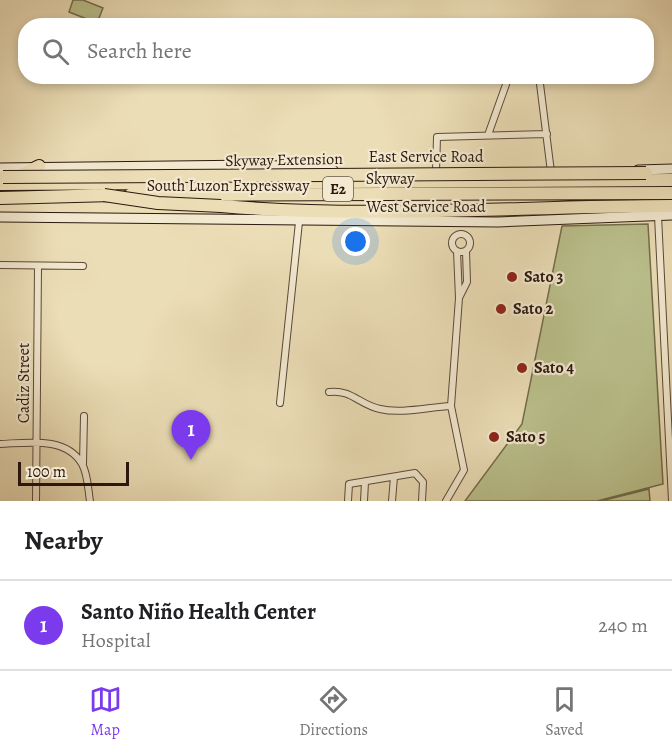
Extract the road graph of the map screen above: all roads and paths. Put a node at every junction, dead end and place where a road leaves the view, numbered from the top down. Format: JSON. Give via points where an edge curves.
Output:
{"nodes":[{"id":1,"x":506,"y":84,"type":"edge"},
{"id":2,"x":540,"y":84,"type":"edge"},
{"id":3,"x":547,"y":134,"type":"junction"},
{"id":4,"x":488,"y":135,"type":"junction"},
{"id":5,"x":39,"y":166,"type":"joint"},
{"id":6,"x":436,"y":171,"type":"junction"},
{"id":7,"x":672,"y":171,"type":"edge"},
{"id":8,"x":551,"y":172,"type":"junction"},
{"id":9,"x":1,"y":180,"type":"edge"},
{"id":10,"x":672,"y":180,"type":"edge"},
{"id":11,"x":672,"y":187,"type":"edge"},
{"id":12,"x":672,"y":193,"type":"edge"},
{"id":13,"x":104,"y":195,"type":"junction"},
{"id":14,"x":0,"y":198,"type":"edge"},
{"id":15,"x":672,"y":199,"type":"edge"},
{"id":16,"x":0,"y":203,"type":"edge"},
{"id":17,"x":672,"y":206,"type":"edge"},
{"id":18,"x":672,"y":215,"type":"edge"},
{"id":19,"x":658,"y":216,"type":"junction"},
{"id":20,"x":0,"y":217,"type":"edge"},
{"id":21,"x":299,"y":222,"type":"junction"},
{"id":22,"x":461,"y":222,"type":"junction"},
{"id":23,"x":461,"y":235,"type":"junction"},
{"id":24,"x":456,"y":251,"type":"junction"},
{"id":25,"x":466,"y":253,"type":"junction"},
{"id":26,"x":0,"y":265,"type":"edge"},
{"id":27,"x":38,"y":266,"type":"junction"},
{"id":28,"x":83,"y":266,"type":"dead end"},
{"id":29,"x":459,"y":298,"type":"junction"},
{"id":30,"x":329,"y":392,"type":"dead end"},
{"id":31,"x":280,"y":403,"type":"dead end"},
{"id":32,"x":451,"y":406,"type":"junction"},
{"id":33,"x":84,"y":416,"type":"dead end"},
{"id":34,"x":38,"y":443,"type":"junction"},
{"id":35,"x":0,"y":444,"type":"edge"},
{"id":36,"x":83,"y":465,"type":"junction"},
{"id":37,"x":394,"y":477,"type":"junction"},
{"id":38,"x":365,"y":482,"type":"junction"},
{"id":39,"x":36,"y":501,"type":"edge"},
{"id":40,"x":90,"y":501,"type":"edge"},
{"id":41,"x":348,"y":501,"type":"edge"},
{"id":42,"x":364,"y":501,"type":"edge"},
{"id":43,"x":392,"y":501,"type":"edge"},
{"id":44,"x":422,"y":501,"type":"edge"},
{"id":45,"x":446,"y":501,"type":"edge"},
{"id":46,"x":672,"y":501,"type":"edge"}],
"edges":[{"from":1,"to":4,"type":"street"},
{"from":2,"to":3,"type":"street"},
{"from":3,"to":4,"type":"street"},
{"from":3,"to":8,"type":"street"},
{"from":4,"to":6,"type":"street","via":[[437,136]]},
{"from":5,"to":6,"type":"main road","name":"East Service Road","via":[[264,165],[374,172]]},
{"from":5,"to":9,"type":"highway"},
{"from":6,"to":8,"type":"main road","name":"East Service Road"},
{"from":7,"to":8,"type":"main road","name":"East Service Road"},
{"from":7,"to":9,"type":"highway","name":"Skyway Extension","number":"E2","bridge":true},
{"from":9,"to":10,"type":"highway","name":"South Luzon Expressway","number":"E2"},
{"from":9,"to":11,"type":"highway","name":"Skyway","number":"E2"},
{"from":12,"to":13,"type":"highway","name":"Skyway","number":"E2","bridge":true},
{"from":13,"to":14,"type":"highway","name":"Skyway","number":"E2"},
{"from":13,"to":17,"type":"highway","number":"E2","bridge":true,"via":[[266,210]]},
{"from":15,"to":16,"type":"highway","name":"South Luzon Expressway","number":"E2"},
{"from":18,"to":19,"type":"main road","name":"West Service Road"},
{"from":19,"to":22,"type":"main road","name":"West Service Road"},
{"from":19,"to":46,"type":"street"},
{"from":20,"to":21,"type":"main road","name":"West Service Road"},
{"from":21,"to":22,"type":"main road","name":"West Service Road"},
{"from":21,"to":31,"type":"street"},
{"from":22,"to":23,"type":"street"},
{"from":23,"to":24,"type":"street","via":[[453,240]]},
{"from":23,"to":25,"type":"street","via":[[470,241]]},
{"from":24,"to":25,"type":"street"},
{"from":24,"to":29,"type":"street"},
{"from":25,"to":29,"type":"street","via":[[466,282]]},
{"from":26,"to":27,"type":"street"},
{"from":27,"to":28,"type":"street"},
{"from":27,"to":34,"type":"street","name":"Cadiz Street"},
{"from":29,"to":32,"type":"street"},
{"from":30,"to":32,"type":"street","via":[[345,391],[383,410]]},
{"from":32,"to":45,"type":"street","via":[[464,470]]},
{"from":33,"to":36,"type":"street"},
{"from":34,"to":35,"type":"street"},
{"from":34,"to":36,"type":"street","via":[[64,447]]},
{"from":34,"to":39,"type":"street","name":"Cadiz Street"},
{"from":36,"to":40,"type":"street"},
{"from":37,"to":38,"type":"street"},
{"from":37,"to":43,"type":"street"},
{"from":37,"to":44,"type":"street","via":[[415,474],[423,482]]},
{"from":38,"to":41,"type":"street","via":[[349,484]]},
{"from":38,"to":42,"type":"street"}]}
